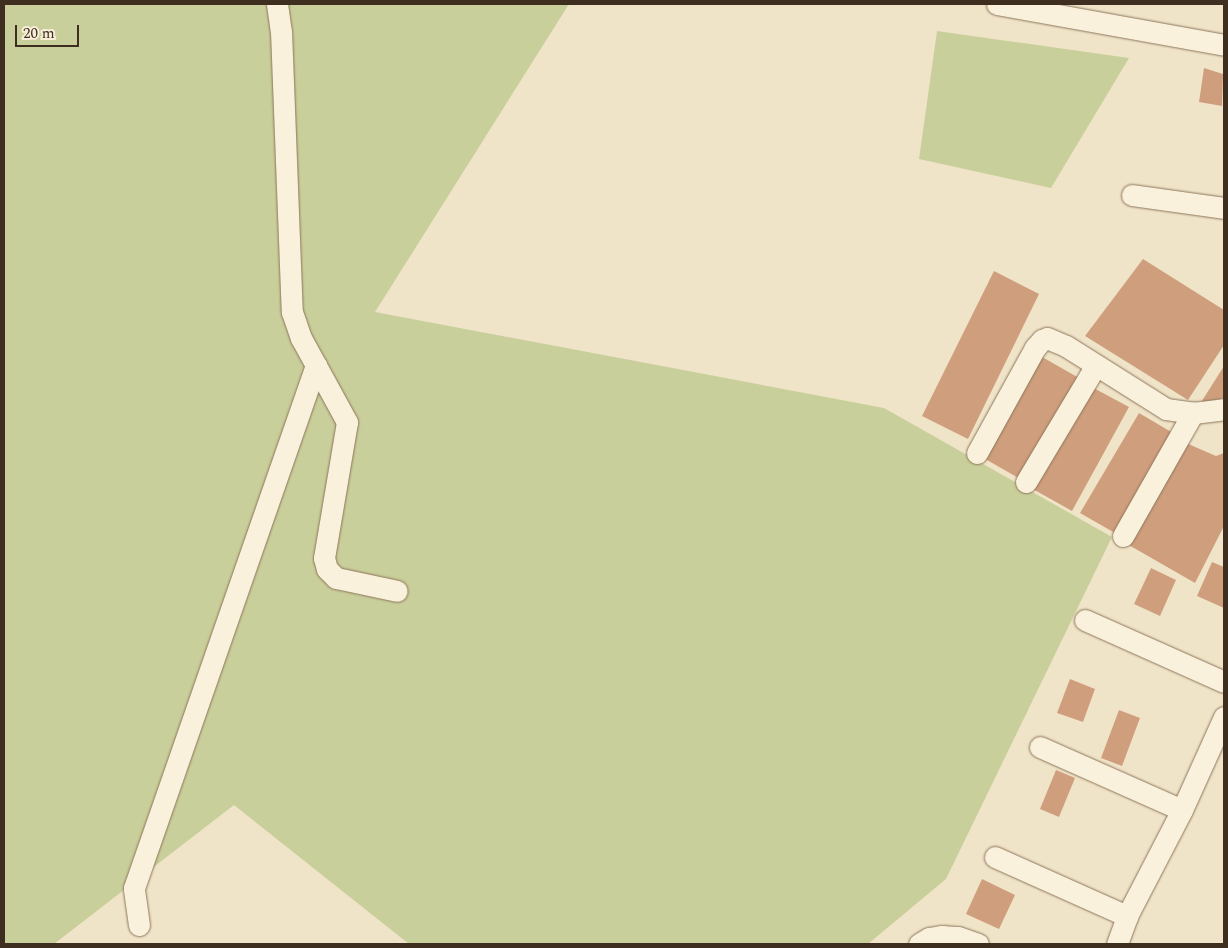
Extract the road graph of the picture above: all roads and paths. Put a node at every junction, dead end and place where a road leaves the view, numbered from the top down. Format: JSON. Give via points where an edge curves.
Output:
{"nodes":[{"id":1,"x":277,"y":4,"type":"edge"},
{"id":2,"x":997,"y":4,"type":"edge"},
{"id":3,"x":1224,"y":45,"type":"edge"},
{"id":4,"x":1132,"y":195,"type":"dead end"},
{"id":5,"x":1224,"y":208,"type":"edge"},
{"id":6,"x":1096,"y":365,"type":"junction"},
{"id":7,"x":316,"y":366,"type":"junction"},
{"id":8,"x":1224,"y":409,"type":"edge"},
{"id":9,"x":1193,"y":413,"type":"junction"},
{"id":10,"x":977,"y":453,"type":"dead end"},
{"id":11,"x":1026,"y":482,"type":"dead end"},
{"id":12,"x":1123,"y":536,"type":"dead end"},
{"id":13,"x":396,"y":591,"type":"dead end"},
{"id":14,"x":1085,"y":620,"type":"dead end"},
{"id":15,"x":1224,"y":682,"type":"edge"},
{"id":16,"x":1224,"y":717,"type":"edge"},
{"id":17,"x":1040,"y":747,"type":"dead end"},
{"id":18,"x":1182,"y":810,"type":"junction"},
{"id":19,"x":995,"y":857,"type":"dead end"},
{"id":20,"x":1127,"y":916,"type":"junction"},
{"id":21,"x":139,"y":925,"type":"dead end"},
{"id":22,"x":925,"y":942,"type":"edge"},
{"id":23,"x":978,"y":944,"type":"edge"},
{"id":24,"x":1117,"y":944,"type":"edge"}],
"edges":[{"from":1,"to":7,"type":"street","via":[[282,48],[292,312]]},
{"from":2,"to":3,"type":"street"},
{"from":4,"to":5,"type":"street"},
{"from":6,"to":9,"type":"street","via":[[1166,409]]},
{"from":6,"to":10,"type":"street","via":[[1060,344],[1047,338],[1042,340]]},
{"from":6,"to":11,"type":"street"},
{"from":7,"to":13,"type":"street","via":[[348,428],[324,558],[326,569],[336,578]]},
{"from":7,"to":21,"type":"street","via":[[134,888]]},
{"from":8,"to":9,"type":"street"},
{"from":9,"to":12,"type":"street"},
{"from":14,"to":15,"type":"street"},
{"from":16,"to":18,"type":"street"},
{"from":17,"to":18,"type":"street"},
{"from":18,"to":20,"type":"street"},
{"from":19,"to":20,"type":"street"},
{"from":20,"to":24,"type":"street"},
{"from":22,"to":23,"type":"street","via":[[942,936]]}]}
